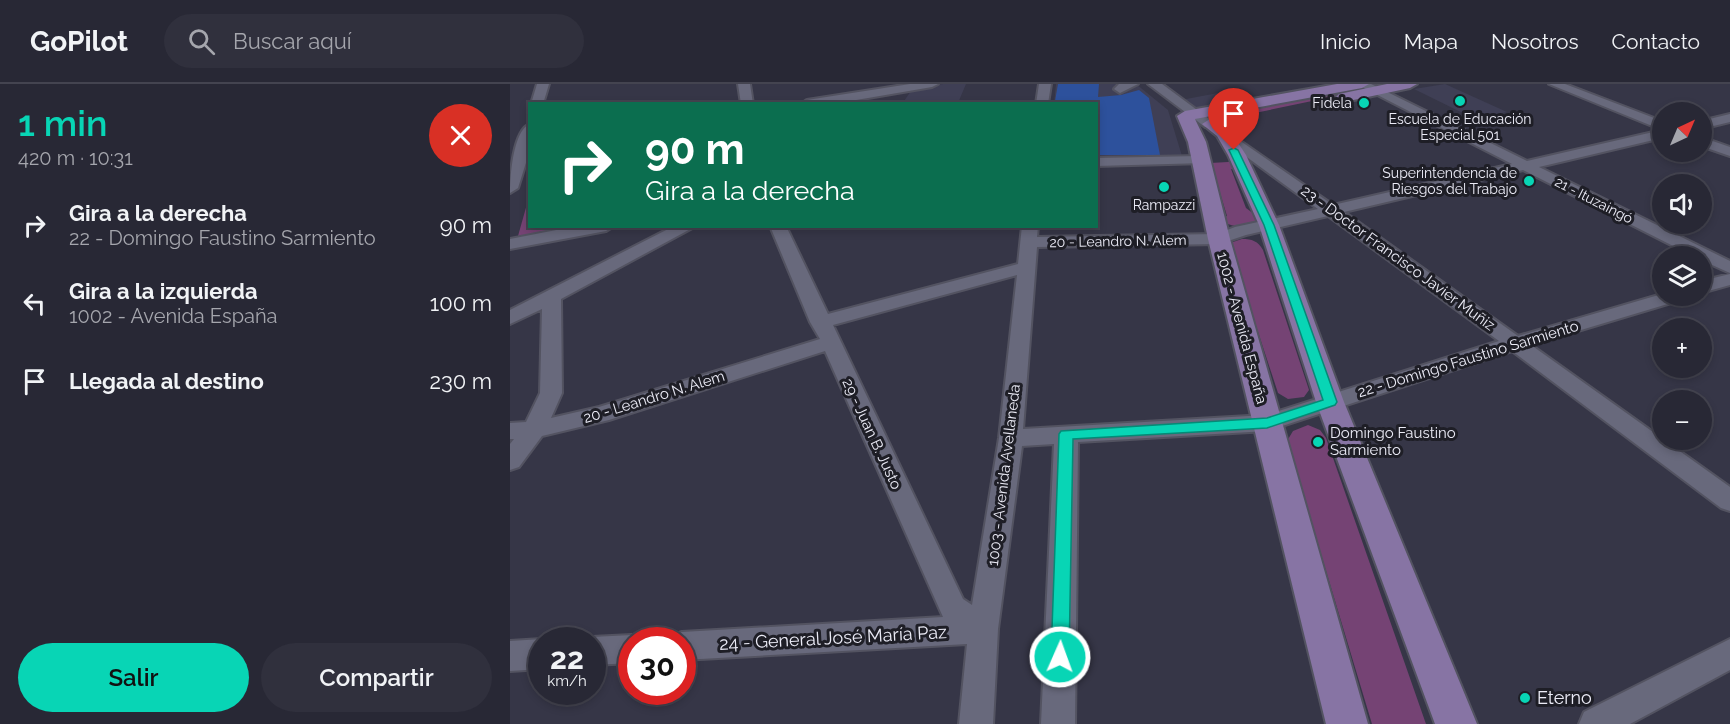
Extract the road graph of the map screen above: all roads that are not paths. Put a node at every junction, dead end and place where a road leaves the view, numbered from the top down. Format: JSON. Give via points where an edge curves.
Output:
{"nodes":[{"id":1,"x":543,"y":84,"type":"edge"},
{"id":2,"x":744,"y":84,"type":"edge"},
{"id":3,"x":932,"y":84,"type":"edge"},
{"id":4,"x":1045,"y":84,"type":"edge"},
{"id":5,"x":1132,"y":84,"type":"edge"},
{"id":6,"x":1144,"y":84,"type":"edge"},
{"id":7,"x":1154,"y":84,"type":"edge"},
{"id":8,"x":1410,"y":84,"type":"edge"},
{"id":9,"x":1555,"y":84,"type":"edge"},
{"id":10,"x":1365,"y":86,"type":"edge"},
{"id":11,"x":887,"y":88,"type":"edge"},
{"id":12,"x":1120,"y":89,"type":"dead end"},
{"id":13,"x":538,"y":102,"type":"edge"},
{"id":14,"x":747,"y":102,"type":"edge"},
{"id":15,"x":817,"y":102,"type":"edge"},
{"id":16,"x":877,"y":102,"type":"edge"},
{"id":17,"x":1042,"y":102,"type":"edge"},
{"id":18,"x":1730,"y":118,"type":"edge"},
{"id":19,"x":1652,"y":122,"type":"edge"},
{"id":20,"x":1712,"y":122,"type":"edge"},
{"id":21,"x":528,"y":132,"type":"edge"},
{"id":22,"x":1209,"y":135,"type":"junction"},
{"id":23,"x":1652,"y":136,"type":"edge"},
{"id":24,"x":1712,"y":145,"type":"edge"},
{"id":25,"x":521,"y":147,"type":"edge"},
{"id":26,"x":1730,"y":152,"type":"edge"},
{"id":27,"x":1098,"y":162,"type":"edge"},
{"id":28,"x":1525,"y":166,"type":"junction"},
{"id":29,"x":510,"y":188,"type":"edge"},
{"id":30,"x":1333,"y":211,"type":"junction"},
{"id":31,"x":1269,"y":225,"type":"junction"},
{"id":32,"x":595,"y":228,"type":"edge"},
{"id":33,"x":684,"y":228,"type":"edge"},
{"id":34,"x":779,"y":228,"type":"edge"},
{"id":35,"x":1219,"y":239,"type":"junction"},
{"id":36,"x":510,"y":244,"type":"edge"},
{"id":37,"x":1029,"y":245,"type":"edge"},
{"id":38,"x":1730,"y":268,"type":"edge"},
{"id":39,"x":1730,"y":279,"type":"edge"},
{"id":40,"x":1712,"y":284,"type":"edge"},
{"id":41,"x":552,"y":295,"type":"junction"},
{"id":42,"x":1652,"y":303,"type":"edge"},
{"id":43,"x":510,"y":318,"type":"edge"},
{"id":44,"x":825,"y":332,"type":"junction"},
{"id":45,"x":1515,"y":343,"type":"junction"},
{"id":46,"x":1330,"y":402,"type":"junction"},
{"id":47,"x":1267,"y":423,"type":"junction"},
{"id":48,"x":534,"y":430,"type":"junction"},
{"id":49,"x":510,"y":431,"type":"edge"},
{"id":50,"x":1066,"y":434,"type":"junction"},
{"id":51,"x":1011,"y":438,"type":"junction"},
{"id":52,"x":510,"y":461,"type":"edge"},
{"id":53,"x":1730,"y":501,"type":"edge"},
{"id":54,"x":982,"y":629,"type":"junction"},
{"id":55,"x":696,"y":645,"type":"edge"},
{"id":56,"x":1730,"y":654,"type":"edge"},
{"id":57,"x":528,"y":655,"type":"edge"},
{"id":58,"x":510,"y":656,"type":"edge"},
{"id":59,"x":976,"y":724,"type":"edge"},
{"id":60,"x":1058,"y":724,"type":"edge"},
{"id":61,"x":1347,"y":724,"type":"edge"},
{"id":62,"x":1456,"y":724,"type":"edge"},
{"id":63,"x":1596,"y":724,"type":"edge"}],
"edges":[{"from":1,"to":13,"type":"street"},
{"from":2,"to":14,"type":"street"},
{"from":3,"to":11,"type":"street"},
{"from":4,"to":17,"type":"street"},
{"from":5,"to":12,"type":"street"},
{"from":6,"to":22,"type":"street"},
{"from":7,"to":22,"type":"street"},
{"from":8,"to":10,"type":"main road"},
{"from":9,"to":19,"type":"street"},
{"from":10,"to":22,"type":"main road"},
{"from":10,"to":28,"type":"street","name":"21 - Ituzaingó"},
{"from":11,"to":15,"type":"street"},
{"from":11,"to":16,"type":"street"},
{"from":18,"to":20,"type":"street"},
{"from":21,"to":25,"type":"street"},
{"from":22,"to":27,"type":"street"},
{"from":22,"to":30,"type":"street","name":"23 - Doctor Francisco Javier Muñiz"},
{"from":22,"to":31,"type":"main road"},
{"from":22,"to":35,"type":"main road","name":"1002 - Avenida España"},
{"from":23,"to":28,"type":"street","name":"20 - Leandro N. Alem"},
{"from":24,"to":26,"type":"street"},
{"from":25,"to":29,"type":"street"},
{"from":28,"to":30,"type":"street","name":"20 - Leandro N. Alem"},
{"from":28,"to":38,"type":"street","name":"21 - Ituzaingó"},
{"from":30,"to":31,"type":"street","name":"20 - Leandro N. Alem"},
{"from":30,"to":45,"type":"street","name":"23 - Doctor Francisco Javier Muñiz"},
{"from":31,"to":35,"type":"street","name":"20 - Leandro N. Alem"},
{"from":31,"to":46,"type":"main road"},
{"from":32,"to":36,"type":"street"},
{"from":33,"to":41,"type":"street"},
{"from":34,"to":44,"type":"street","name":"29 - Juan B. Justo"},
{"from":35,"to":37,"type":"street","name":"20 - Leandro N. Alem"},
{"from":35,"to":47,"type":"main road","name":"1002 - Avenida España"},
{"from":37,"to":44,"type":"street","name":"20 - Leandro N. Alem"},
{"from":37,"to":51,"type":"street","name":"1003 - Avenida Avellaneda"},
{"from":39,"to":40,"type":"street"},
{"from":41,"to":43,"type":"street"},
{"from":41,"to":48,"type":"street","via":[[551,393]]},
{"from":42,"to":45,"type":"street","name":"22 - Domingo Faustino Sarmiento"},
{"from":44,"to":48,"type":"street","name":"20 - Leandro N. Alem","via":[[602,414]]},
{"from":44,"to":54,"type":"street","name":"29 - Juan B. Justo","via":[[953,608]]},
{"from":45,"to":46,"type":"street","name":"22 - Domingo Faustino Sarmiento"},
{"from":45,"to":53,"type":"street","name":"23 - Doctor Francisco Javier Muñiz"},
{"from":46,"to":47,"type":"street","name":"22 - Domingo Faustino Sarmiento"},
{"from":46,"to":62,"type":"main road"},
{"from":47,"to":50,"type":"street","name":"22 - Domingo Faustino Sarmiento"},
{"from":47,"to":61,"type":"main road","name":"1002 - Avenida España"},
{"from":48,"to":49,"type":"street","name":"20 - Leandro N. Alem"},
{"from":48,"to":52,"type":"street"},
{"from":50,"to":51,"type":"street","name":"22 - Domingo Faustino Sarmiento"},
{"from":50,"to":60,"type":"street"},
{"from":51,"to":54,"type":"street","name":"1003 - Avenida Avellaneda"},
{"from":54,"to":55,"type":"street","name":"24 - General José María Paz"},
{"from":54,"to":59,"type":"street","name":"1003 - Avenida Avellaneda"},
{"from":56,"to":63,"type":"street"},
{"from":57,"to":58,"type":"street"}]}
